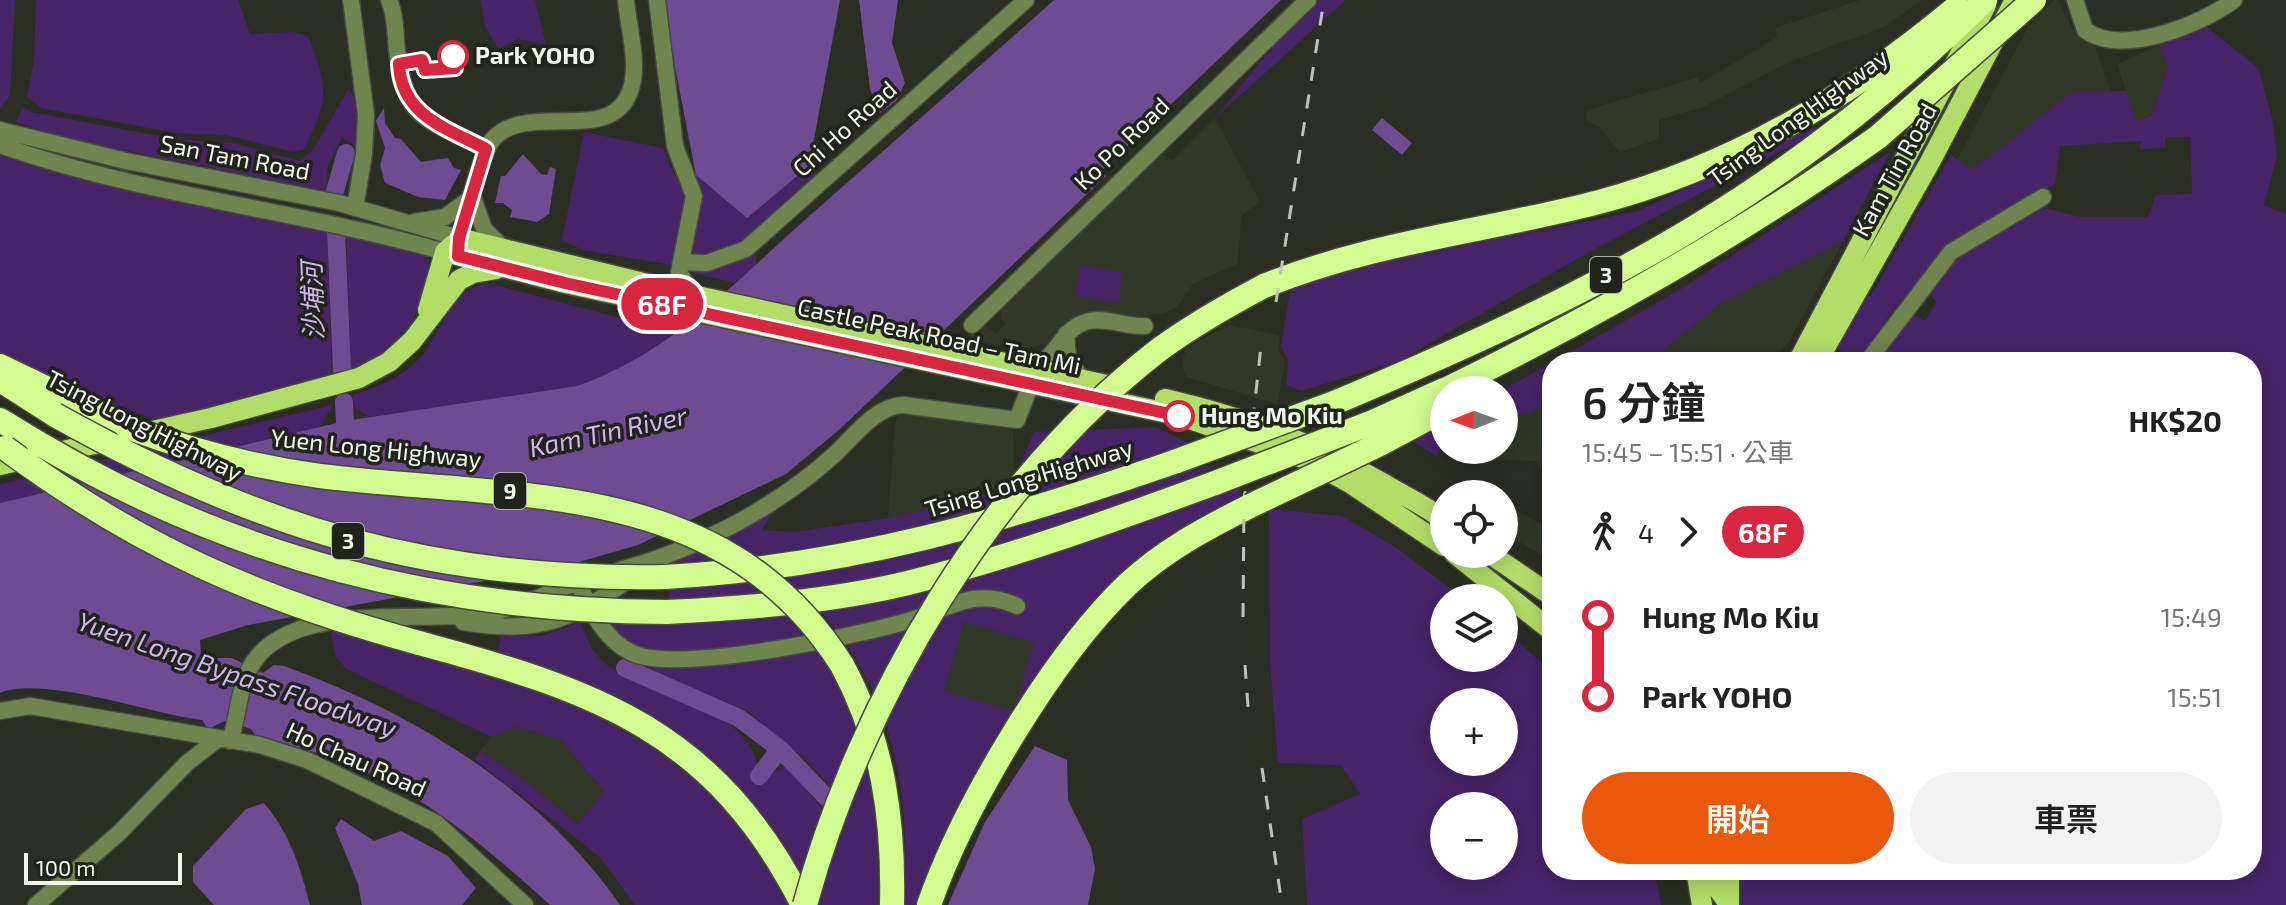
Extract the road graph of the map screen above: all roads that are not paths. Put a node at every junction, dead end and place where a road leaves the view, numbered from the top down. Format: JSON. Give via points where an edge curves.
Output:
{"nodes":[{"id":1,"x":351,"y":0,"type":"edge"},
{"id":2,"x":389,"y":0,"type":"edge"},
{"id":3,"x":626,"y":0,"type":"edge"},
{"id":4,"x":657,"y":0,"type":"edge"},
{"id":5,"x":1026,"y":0,"type":"edge"},
{"id":6,"x":1308,"y":0,"type":"edge"},
{"id":7,"x":1965,"y":0,"type":"edge"},
{"id":8,"x":1987,"y":0,"type":"edge"},
{"id":9,"x":2015,"y":0,"type":"edge"},
{"id":10,"x":2034,"y":0,"type":"edge"},
{"id":11,"x":2075,"y":0,"type":"edge"},
{"id":12,"x":2234,"y":0,"type":"edge"},
{"id":13,"x":1852,"y":102,"type":"junction"},
{"id":14,"x":0,"y":130,"type":"edge"},
{"id":15,"x":0,"y":145,"type":"edge"},
{"id":16,"x":486,"y":149,"type":"junction"},
{"id":17,"x":473,"y":196,"type":"junction"},
{"id":18,"x":2043,"y":197,"type":"dead end"},
{"id":19,"x":355,"y":208,"type":"junction"},
{"id":20,"x":408,"y":222,"type":"junction"},
{"id":21,"x":372,"y":231,"type":"junction"},
{"id":22,"x":454,"y":249,"type":"junction"},
{"id":23,"x":504,"y":258,"type":"junction"},
{"id":24,"x":680,"y":267,"type":"junction"},
{"id":25,"x":643,"y":281,"type":"junction"},
{"id":26,"x":447,"y":293,"type":"junction"},
{"id":27,"x":689,"y":299,"type":"junction"},
{"id":28,"x":1576,"y":324,"type":"junction"},
{"id":29,"x":972,"y":325,"type":"dead end"},
{"id":30,"x":1145,"y":326,"type":"dead end"},
{"id":31,"x":422,"y":329,"type":"junction"},
{"id":32,"x":1066,"y":334,"type":"junction"},
{"id":33,"x":1545,"y":352,"type":"edge"},
{"id":34,"x":1818,"y":352,"type":"edge"},
{"id":35,"x":1819,"y":352,"type":"edge"},
{"id":36,"x":1875,"y":352,"type":"edge"},
{"id":37,"x":1542,"y":354,"type":"edge"},
{"id":38,"x":0,"y":366,"type":"edge"},
{"id":39,"x":1032,"y":376,"type":"junction"},
{"id":40,"x":1472,"y":376,"type":"edge"},
{"id":41,"x":1504,"y":376,"type":"edge"},
{"id":42,"x":1082,"y":379,"type":"junction"},
{"id":43,"x":0,"y":380,"type":"edge"},
{"id":44,"x":37,"y":395,"type":"junction"},
{"id":45,"x":1430,"y":396,"type":"edge"},
{"id":46,"x":1430,"y":418,"type":"edge"},
{"id":47,"x":3,"y":441,"type":"edge"},
{"id":48,"x":1394,"y":490,"type":"junction"},
{"id":49,"x":1430,"y":512,"type":"edge"},
{"id":50,"x":1430,"y":520,"type":"edge"},
{"id":51,"x":1430,"y":537,"type":"edge"},
{"id":52,"x":665,"y":566,"type":"junction"},
{"id":53,"x":1473,"y":568,"type":"edge"},
{"id":54,"x":1494,"y":568,"type":"edge"},
{"id":55,"x":1511,"y":568,"type":"edge"},
{"id":56,"x":578,"y":582,"type":"junction"},
{"id":57,"x":1542,"y":589,"type":"edge"},
{"id":58,"x":1542,"y":604,"type":"edge"},
{"id":59,"x":589,"y":606,"type":"junction"},
{"id":60,"x":1017,"y":606,"type":"dead end"},
{"id":61,"x":422,"y":614,"type":"junction"},
{"id":62,"x":1542,"y":623,"type":"edge"},
{"id":63,"x":0,"y":711,"type":"edge"},
{"id":64,"x":227,"y":737,"type":"junction"},
{"id":65,"x":1698,"y":880,"type":"edge"},
{"id":66,"x":1721,"y":880,"type":"edge"},
{"id":67,"x":36,"y":905,"type":"edge"},
{"id":68,"x":525,"y":905,"type":"edge"},
{"id":69,"x":804,"y":905,"type":"edge"},
{"id":70,"x":892,"y":905,"type":"edge"},
{"id":71,"x":929,"y":905,"type":"edge"},
{"id":72,"x":1702,"y":905,"type":"edge"},
{"id":73,"x":1729,"y":905,"type":"edge"}],
"edges":[{"from":1,"to":19,"type":"street","via":[[366,115]]},
{"from":2,"to":16,"type":"street","via":[[399,76],[409,102],[429,119]]},
{"from":3,"to":16,"type":"street","via":[[634,70],[622,105],[590,122],[521,122],[500,132]]},
{"from":4,"to":24,"type":"street","via":[[675,146],[694,196]]},
{"from":5,"to":24,"type":"street","name":"Chi Ho Road","via":[[746,249]]},
{"from":6,"to":29,"type":"street","name":"Ko Po Road"},
{"from":7,"to":13,"type":"highway"},
{"from":8,"to":13,"type":"highway","name":"Tsing Long Highway","number":"3","via":[[1933,51]]},
{"from":8,"to":34,"type":"main road","name":"Kam Tin Road"},
{"from":9,"to":35,"type":"main road","name":"Kam Tin Road","via":[[1930,162]]},
{"from":10,"to":28,"type":"highway","number":"3","bridge":true,"via":[[1878,137],[1792,198]]},
{"from":11,"to":12,"type":"street","via":[[2085,30],[2112,41],[2187,27]]},
{"from":13,"to":52,"type":"highway","name":"Tsing Long Highway","number":"3","bridge":true,"via":[[1780,172],[1622,266],[1469,345],[1334,403],[967,530],[778,568]]},
{"from":13,"to":69,"type":"highway","bridge":true,"via":[[1664,182],[1596,202],[1366,250],[1264,286],[1145,361],[1062,441],[992,524],[932,615],[873,727]]},
{"from":14,"to":19,"type":"street","name":"San Tam Road"},
{"from":15,"to":21,"type":"street","name":"San Tam Road","via":[[162,190]]},
{"from":16,"to":17,"type":"street"},
{"from":17,"to":20,"type":"street","via":[[445,217]]},
{"from":17,"to":22,"type":"street"},
{"from":17,"to":23,"type":"street","via":[[484,229]]},
{"from":18,"to":36,"type":"street","via":[[1951,252]]},
{"from":19,"to":20,"type":"street","name":"San Tam Road"},
{"from":19,"to":21,"type":"street"},
{"from":20,"to":22,"type":"street","name":"San Tam Road"},
{"from":21,"to":22,"type":"street","name":"San Tam Road"},
{"from":22,"to":23,"type":"main road"},
{"from":22,"to":26,"type":"main road"},
{"from":22,"to":31,"type":"main road","name":"Castle Peak Road – Tam Mi"},
{"from":23,"to":25,"type":"main road","name":"Castle Peak Road – Tam Mi"},
{"from":23,"to":26,"type":"main road","name":"Castle Peak Road – Tam Mi","via":[[467,275]]},
{"from":23,"to":27,"type":"main road","name":"Castle Peak Road – Tam Mi"},
{"from":24,"to":25,"type":"street","name":"Chi Ho Road","via":[[662,280]]},
{"from":24,"to":27,"type":"street"},
{"from":25,"to":27,"type":"main road","name":"Castle Peak Road – Tam Mi"},
{"from":26,"to":31,"type":"main road","name":"Castle Peak Road – Tam Mi"},
{"from":27,"to":39,"type":"main road","name":"Castle Peak Road – Tam Mi","via":[[968,354]]},
{"from":27,"to":39,"type":"main road","name":"Castle Peak Road – Tam Mi","via":[[948,367]]},
{"from":28,"to":33,"type":"highway"},
{"from":28,"to":40,"type":"highway","number":"3"},
{"from":30,"to":32,"type":"street","via":[[1091,321]]},
{"from":31,"to":47,"type":"main road","name":"Castle Peak Road – Tam Mi","via":[[389,362],[345,384]]},
{"from":32,"to":39,"type":"street"},
{"from":32,"to":42,"type":"street","via":[[1068,359]]},
{"from":37,"to":41,"type":"highway"},
{"from":38,"to":44,"type":"highway","name":"Yuen Long Highway","number":"9"},
{"from":39,"to":42,"type":"main road","name":"Castle Peak Road – Tam Mi"},
{"from":39,"to":51,"type":"main road","name":"Castle Peak Road – Tam Mi","via":[[1273,446],[1350,483]]},
{"from":39,"to":52,"type":"street","via":[[1017,420],[903,405],[887,408],[782,493]]},
{"from":42,"to":48,"type":"main road","name":"Castle Peak Road – Tam Mi","via":[[1280,431]]},
{"from":43,"to":44,"type":"highway","name":"Tsing Long Highway","number":"3"},
{"from":44,"to":52,"type":"highway","name":"Tsing Long Highway","number":"3","bridge":true,"via":[[115,448],[213,496],[331,537],[503,571],[584,577]]},
{"from":44,"to":70,"type":"highway","name":"Yuen Long Highway","number":"9","bridge":true,"via":[[152,436],[265,467],[562,498],[659,521],[713,544],[777,587],[842,665],[866,715],[885,778]]},
{"from":45,"to":47,"type":"highway","number":"3","bridge":true,"via":[[1215,483],[906,583],[776,605],[666,612],[568,611],[393,585],[224,534]]},
{"from":46,"to":71,"type":"highway","bridge":true,"via":[[1250,506],[1161,557],[1129,584],[1060,666],[996,767]]},
{"from":47,"to":69,"type":"highway","bridge":true,"via":[[81,501],[167,552],[282,602],[571,689],[632,718],[703,767],[745,811]]},
{"from":48,"to":49,"type":"main road","name":"Castle Peak Road – Tam Mi"},
{"from":48,"to":50,"type":"main road","name":"Castle Peak Road – Tam Mi"},
{"from":52,"to":56,"type":"street"},
{"from":52,"to":59,"type":"street"},
{"from":53,"to":62,"type":"main road"},
{"from":54,"to":58,"type":"main road"},
{"from":55,"to":57,"type":"main road"},
{"from":56,"to":59,"type":"street"},
{"from":56,"to":61,"type":"street","via":[[501,610]]},
{"from":59,"to":60,"type":"street","via":[[624,648],[668,659],[841,637],[979,596],[995,596]]},
{"from":59,"to":61,"type":"street","via":[[553,623],[519,628]]},
{"from":61,"to":64,"type":"street","via":[[307,628],[268,646],[252,663]]},
{"from":63,"to":64,"type":"street","name":"Ho Chau Road","via":[[30,706]]},
{"from":64,"to":67,"type":"street","via":[[187,763],[119,833]]},
{"from":64,"to":68,"type":"street","name":"Ho Chau Road","via":[[307,760],[428,818]]},
{"from":65,"to":72,"type":"main road"},
{"from":66,"to":73,"type":"main road"}]}
